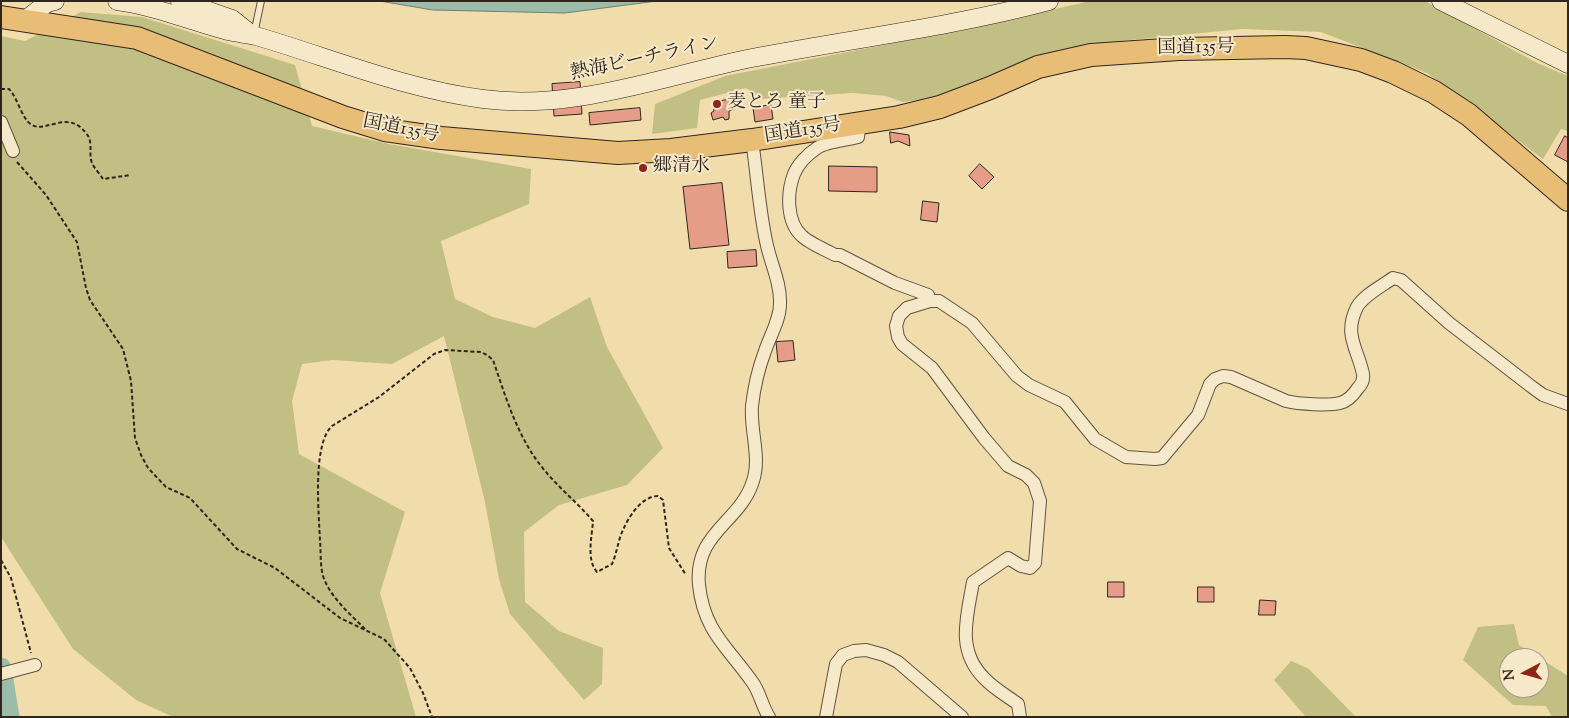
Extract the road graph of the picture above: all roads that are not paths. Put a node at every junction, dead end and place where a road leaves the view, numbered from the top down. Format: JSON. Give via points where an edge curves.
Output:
{"nodes":[{"id":1,"x":55,"y":1,"type":"edge"},
{"id":2,"x":117,"y":1,"type":"edge"},
{"id":3,"x":180,"y":1,"type":"edge"},
{"id":4,"x":261,"y":1,"type":"edge"},
{"id":5,"x":1049,"y":1,"type":"edge"},
{"id":6,"x":1441,"y":1,"type":"edge"},
{"id":7,"x":1,"y":17,"type":"edge"},
{"id":8,"x":24,"y":21,"type":"junction"},
{"id":9,"x":254,"y":36,"type":"junction"},
{"id":10,"x":1568,"y":64,"type":"edge"},
{"id":11,"x":1,"y":122,"type":"edge"},
{"id":12,"x":860,"y":123,"type":"junction"},
{"id":13,"x":752,"y":140,"type":"junction"},
{"id":14,"x":13,"y":151,"type":"road end"},
{"id":15,"x":1568,"y":200,"type":"edge"},
{"id":16,"x":930,"y":302,"type":"junction"},
{"id":17,"x":1568,"y":404,"type":"edge"},
{"id":18,"x":35,"y":665,"type":"road end"},
{"id":19,"x":1,"y":674,"type":"edge"},
{"id":20,"x":769,"y":717,"type":"edge"},
{"id":21,"x":826,"y":717,"type":"edge"},
{"id":22,"x":962,"y":717,"type":"edge"},
{"id":23,"x":1020,"y":717,"type":"edge"}],
"edges":[{"from":1,"to":8,"type":"street"},
{"from":2,"to":9,"type":"street","name":"熱海ビーチライン"},
{"from":3,"to":9,"type":"street","name":"熱海ビーチライン","via":[[232,19]]},
{"from":4,"to":9,"type":"lane"},
{"from":5,"to":9,"type":"street","name":"熱海ビーチライン","via":[[944,25],[750,59],[589,96],[541,101],[486,99],[438,90]]},
{"from":6,"to":10,"type":"street"},
{"from":7,"to":8,"type":"highway","name":"国道135号"},
{"from":8,"to":13,"type":"highway","name":"国道135号","via":[[137,38],[342,117],[413,135],[618,153]]},
{"from":11,"to":14,"type":"street"},
{"from":12,"to":13,"type":"highway","name":"国道135号"},
{"from":12,"to":15,"type":"highway","name":"国道135号","via":[[940,107],[1038,67],[1091,54],[1179,48],[1306,48],[1361,60],[1434,92],[1469,115]]},
{"from":12,"to":16,"type":"street","via":[[858,137],[818,147],[801,162],[790,189],[792,221],[802,236],[835,255],[928,295]]},
{"from":13,"to":20,"type":"street","via":[[766,241],[780,305],[752,404],[756,466],[753,481],[746,498],[705,546],[699,584],[704,613],[712,631],[754,684]]},
{"from":16,"to":17,"type":"street","via":[[939,301],[972,323],[1017,376],[1065,402],[1090,434],[1126,457],[1162,458],[1198,415],[1210,384],[1223,376],[1296,404],[1342,402],[1353,395],[1362,384],[1363,376],[1350,337],[1354,318],[1364,300],[1393,278],[1401,280],[1449,323],[1543,395]]},
{"from":16,"to":23,"type":"street","via":[[907,308],[899,316],[896,326],[898,337],[932,368],[1008,466],[1034,483],[1040,501],[1035,563],[1030,568],[1008,558],[973,582],[965,631],[967,653],[977,670],[1018,704]]},
{"from":18,"to":19,"type":"street"},
{"from":21,"to":22,"type":"street","via":[[836,664],[843,655],[866,650],[898,662]]}]}
